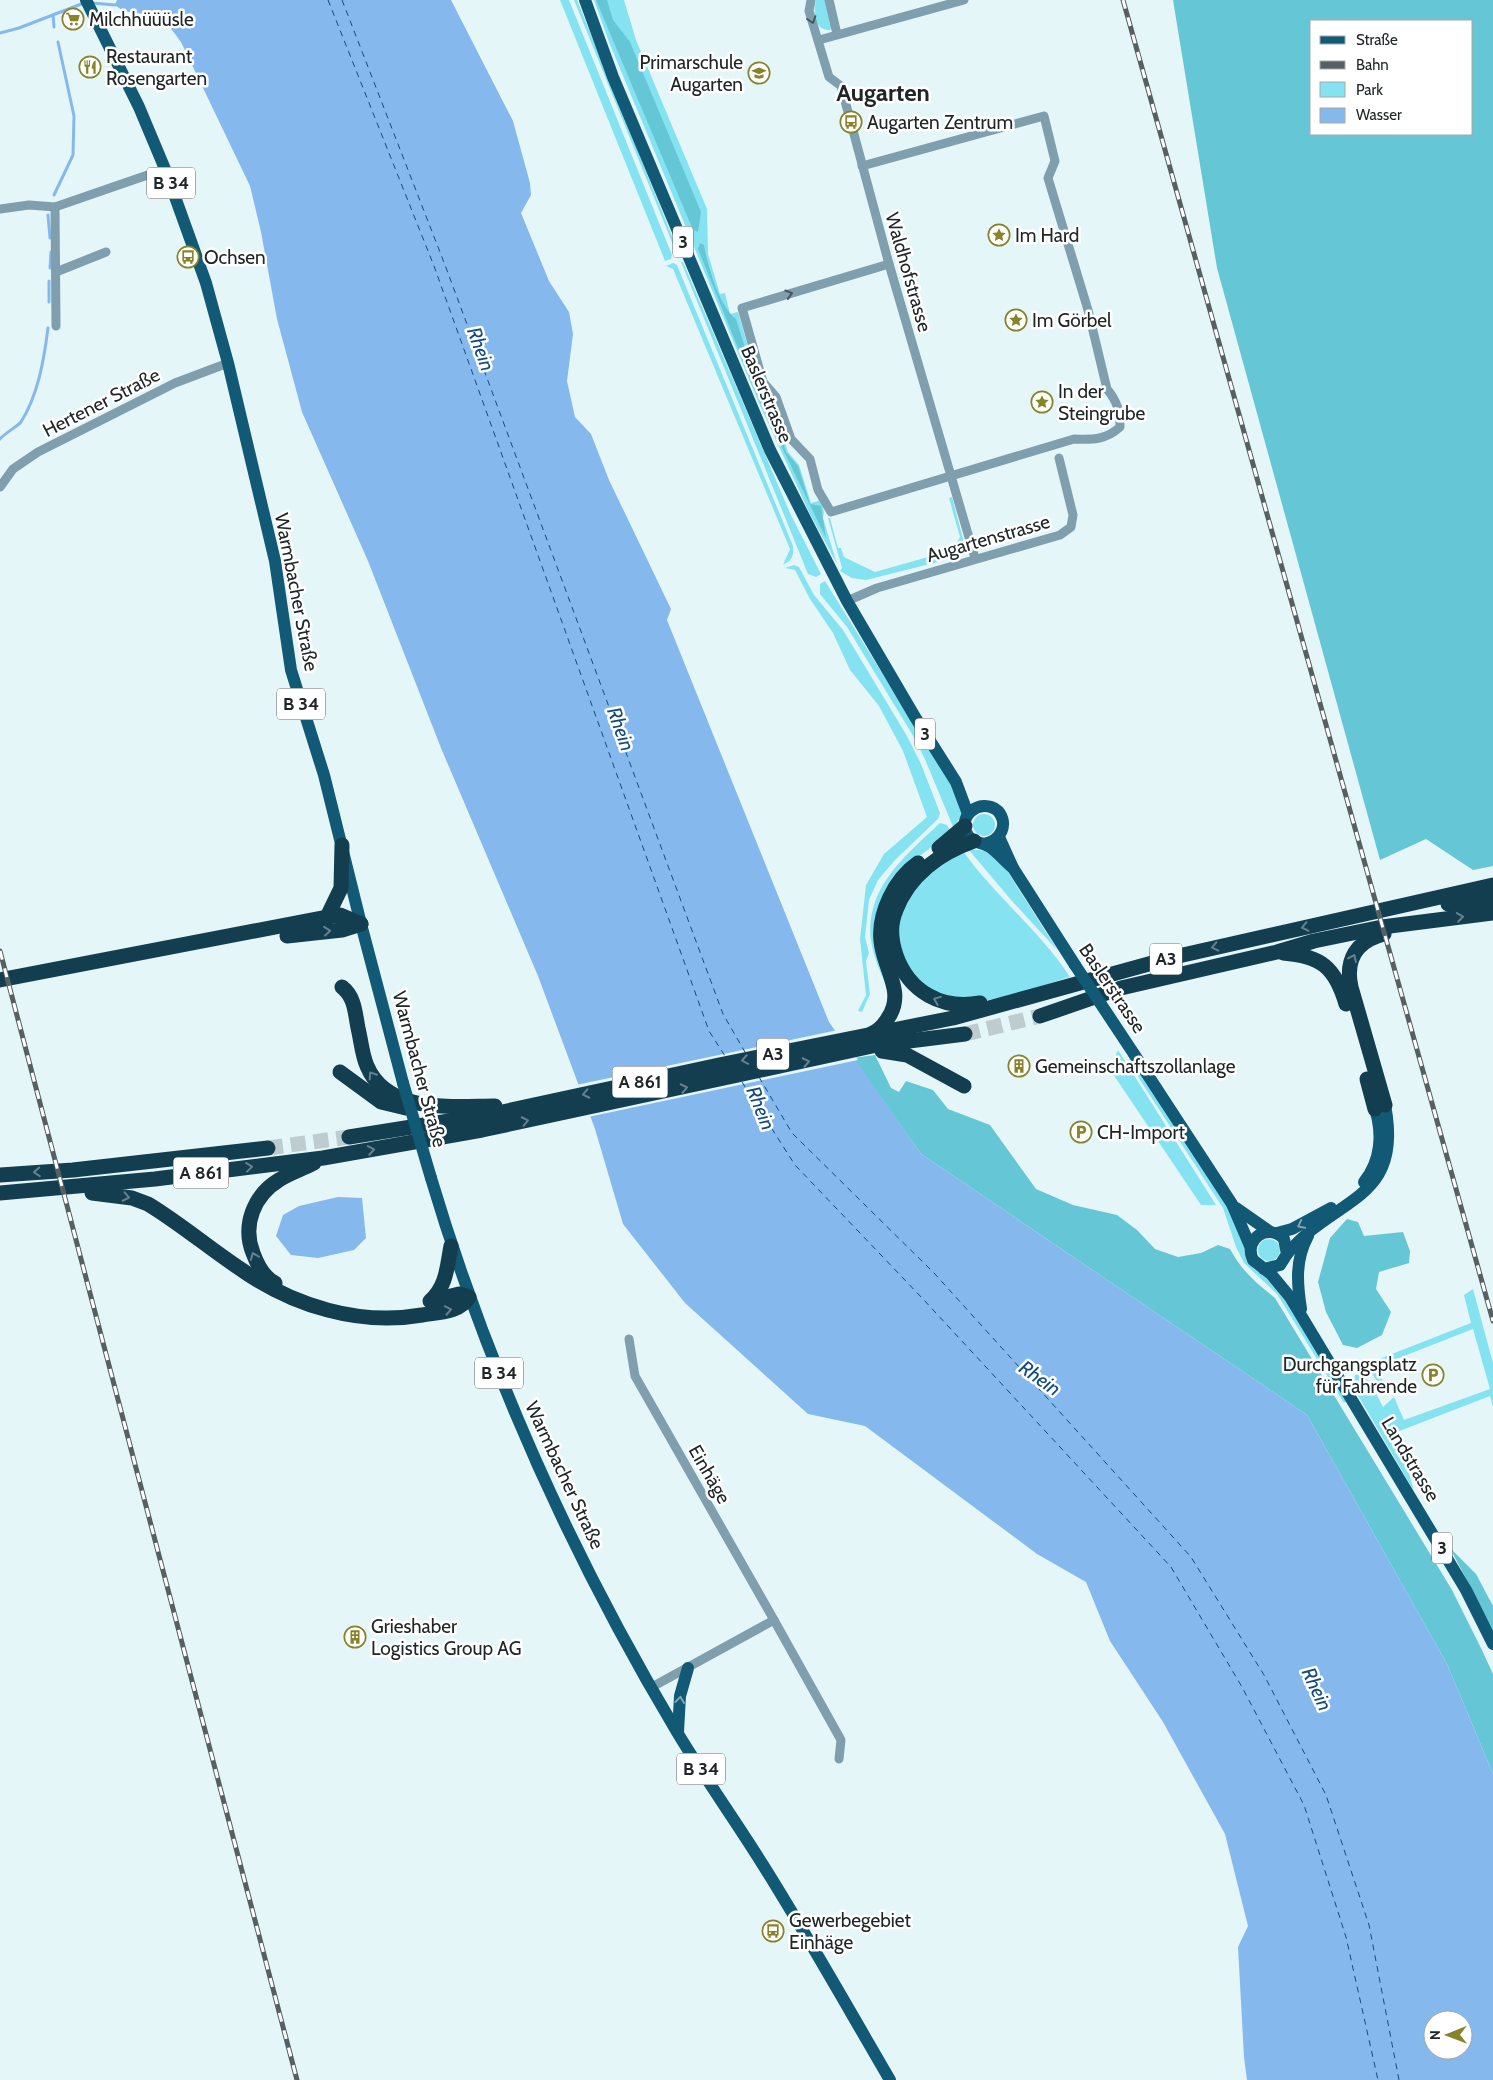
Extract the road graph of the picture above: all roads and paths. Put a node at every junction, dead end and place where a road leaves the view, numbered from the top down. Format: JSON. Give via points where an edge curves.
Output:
{"nodes":[{"id":1,"x":585,"y":0,"type":"edge"},
{"id":2,"x":811,"y":0,"type":"edge"},
{"id":3,"x":829,"y":0,"type":"edge"},
{"id":4,"x":964,"y":0,"type":"edge"},
{"id":5,"x":89,"y":6,"type":"edge"},
{"id":6,"x":837,"y":34,"type":"junction"},
{"id":7,"x":819,"y":40,"type":"junction"},
{"id":8,"x":862,"y":166,"type":"junction"},
{"id":9,"x":166,"y":169,"type":"junction"},
{"id":10,"x":55,"y":207,"type":"junction"},
{"id":11,"x":0,"y":209,"type":"edge"},
{"id":12,"x":106,"y":252,"type":"dead end"},
{"id":13,"x":889,"y":264,"type":"junction"},
{"id":14,"x":56,"y":272,"type":"junction"},
{"id":15,"x":56,"y":326,"type":"dead end"},
{"id":16,"x":228,"y":363,"type":"junction"},
{"id":17,"x":1059,"y":458,"type":"dead end"},
{"id":18,"x":953,"y":477,"type":"junction"},
{"id":19,"x":0,"y":487,"type":"edge"},
{"id":20,"x":976,"y":558,"type":"junction"},
{"id":21,"x":847,"y":601,"type":"junction"},
{"id":22,"x":956,"y":782,"type":"junction"},
{"id":23,"x":984,"y":805,"type":"junction"},
{"id":24,"x":966,"y":820,"type":"junction"},
{"id":25,"x":999,"y":837,"type":"junction"},
{"id":26,"x":979,"y":842,"type":"junction"},
{"id":27,"x":342,"y":845,"type":"junction"},
{"id":28,"x":1013,"y":868,"type":"junction"},
{"id":29,"x":1493,"y":885,"type":"edge"},
{"id":30,"x":1493,"y":899,"type":"edge"},
{"id":31,"x":1387,"y":910,"type":"junction"},
{"id":32,"x":1493,"y":913,"type":"edge"},
{"id":33,"x":327,"y":917,"type":"junction"},
{"id":34,"x":1427,"y":922,"type":"junction"},
{"id":35,"x":361,"y":924,"type":"junction"},
{"id":36,"x":1277,"y":952,"type":"junction"},
{"id":37,"x":0,"y":980,"type":"edge"},
{"id":38,"x":0,"y":986,"type":"edge"},
{"id":39,"x":342,"y":986,"type":"dead end"},
{"id":40,"x":1070,"y":986,"type":"junction"},
{"id":41,"x":1040,"y":1016,"type":"tunnel mouth"},
{"id":42,"x":965,"y":1034,"type":"tunnel mouth"},
{"id":43,"x":876,"y":1044,"type":"junction"},
{"id":44,"x":340,"y":1072,"type":"dead end"},
{"id":45,"x":722,"y":1072,"type":"junction"},
{"id":46,"x":964,"y":1086,"type":"dead end"},
{"id":47,"x":532,"y":1105,"type":"junction"},
{"id":48,"x":564,"y":1105,"type":"junction"},
{"id":49,"x":1380,"y":1107,"type":"junction"},
{"id":50,"x":493,"y":1114,"type":"junction"},
{"id":51,"x":408,"y":1119,"type":"dead end"},
{"id":52,"x":448,"y":1121,"type":"junction"},
{"id":53,"x":349,"y":1137,"type":"tunnel mouth"},
{"id":54,"x":268,"y":1148,"type":"tunnel mouth"},
{"id":55,"x":323,"y":1158,"type":"junction"},
{"id":56,"x":0,"y":1175,"type":"edge"},
{"id":57,"x":79,"y":1187,"type":"junction"},
{"id":58,"x":0,"y":1193,"type":"edge"},
{"id":59,"x":1245,"y":1221,"type":"junction"},
{"id":60,"x":1273,"y":1232,"type":"junction"},
{"id":61,"x":1311,"y":1232,"type":"junction"},
{"id":62,"x":451,"y":1246,"type":"junction"},
{"id":63,"x":1250,"y":1246,"type":"junction"},
{"id":64,"x":1286,"y":1257,"type":"junction"},
{"id":65,"x":1264,"y":1269,"type":"junction"},
{"id":66,"x":470,"y":1297,"type":"junction"},
{"id":67,"x":1290,"y":1297,"type":"junction"},
{"id":68,"x":431,"y":1301,"type":"junction"},
{"id":69,"x":1303,"y":1319,"type":"junction"},
{"id":70,"x":629,"y":1339,"type":"dead end"},
{"id":71,"x":774,"y":1620,"type":"junction"},
{"id":72,"x":1493,"y":1644,"type":"edge"},
{"id":73,"x":688,"y":1668,"type":"junction"},
{"id":74,"x":652,"y":1687,"type":"junction"},
{"id":75,"x":678,"y":1732,"type":"junction"},
{"id":76,"x":839,"y":1759,"type":"dead end"},
{"id":77,"x":890,"y":2080,"type":"edge"}],
"edges":[{"from":1,"to":21,"type":"main road","name":"Baslerstrasse","number":"3","via":[[613,77],[770,450]]},
{"from":2,"to":7,"type":"street","name":"Waldhofstrasse","one_way":true,"via":[[809,11]]},
{"from":3,"to":6,"type":"street"},
{"from":4,"to":6,"type":"street"},
{"from":5,"to":9,"type":"main road","name":"Warmbacher Straße","number":"B 34"},
{"from":6,"to":7,"type":"street"},
{"from":7,"to":8,"type":"street","name":"Waldhofstrasse","via":[[829,77],[841,86]]},
{"from":8,"to":13,"type":"street","name":"Waldhofstrasse"},
{"from":8,"to":18,"type":"street","via":[[1044,116],[1055,161],[1048,178],[1088,310],[1106,390],[1115,399],[1120,414],[1120,427],[1103,438],[1074,439]]},
{"from":9,"to":10,"type":"street"},
{"from":9,"to":16,"type":"main road","name":"Warmbacher Straße","number":"B 34","via":[[198,260]]},
{"from":10,"to":11,"type":"street","via":[[29,205]]},
{"from":10,"to":14,"type":"street"},
{"from":12,"to":14,"type":"street"},
{"from":13,"to":18,"type":"street","name":"Waldhofstrasse"},
{"from":18,"to":13,"type":"street","one_way":true,"via":[[831,512],[818,490],[810,460],[791,439],[776,397],[763,382],[742,308]]},
{"from":14,"to":15,"type":"street"},
{"from":16,"to":19,"type":"street","name":"Hertener Straße","via":[[175,383],[38,452],[13,469]]},
{"from":16,"to":27,"type":"main road","name":"Warmbacher Straße","number":"B 34","via":[[275,561],[291,670]]},
{"from":17,"to":20,"type":"street","name":"Augartenstrasse","via":[[1074,515],[1071,527],[1060,535]]},
{"from":18,"to":20,"type":"street","name":"Waldhofstrasse"},
{"from":20,"to":21,"type":"street","name":"Augartenstrasse","via":[[878,588]]},
{"from":21,"to":22,"type":"main road","name":"Baslerstrasse","number":"3"},
{"from":22,"to":23,"type":"main road","name":"Baslerstrasse","number":"3"},
{"from":22,"to":24,"type":"main road","name":"Baslerstrasse","number":"3"},
{"from":23,"to":24,"type":"main road","via":[[973,809]]},
{"from":23,"to":25,"type":"main road","via":[[1001,814],[1003,825]]},
{"from":24,"to":26,"type":"main road","via":[[966,832]]},
{"from":24,"to":43,"type":"highway","via":[[952,838],[913,866],[889,901],[881,926],[881,940],[893,980],[895,1005]]},
{"from":25,"to":26,"type":"main road"},
{"from":25,"to":28,"type":"main road","name":"Baslerstrasse"},
{"from":26,"to":28,"type":"main road","name":"Baslerstrasse"},
{"from":40,"to":26,"type":"highway","one_way":true,"via":[[956,1006],[928,996],[906,975],[892,934],[895,911],[900,901],[924,870],[951,849]]},
{"from":27,"to":33,"type":"highway","via":[[341,888]]},
{"from":27,"to":35,"type":"main road","name":"Warmbacher Straße","number":"B 34"},
{"from":28,"to":59,"type":"main road","name":"Baslerstrasse","bridge":true},
{"from":29,"to":31,"type":"highway","number":"A3"},
{"from":30,"to":31,"type":"highway","number":"A3"},
{"from":31,"to":40,"type":"highway","number":"A3","one_way":true,"via":[[1174,957]]},
{"from":34,"to":32,"type":"highway","number":"A3","one_way":true},
{"from":33,"to":35,"type":"highway","via":[[340,915]]},
{"from":33,"to":37,"type":"highway"},
{"from":34,"to":36,"type":"highway","number":"A3","via":[[1339,936]]},
{"from":49,"to":34,"type":"highway","one_way":true,"via":[[1351,988],[1349,965],[1356,950],[1369,939]]},
{"from":38,"to":35,"type":"highway","one_way":true,"via":[[292,935],[342,930]]},
{"from":35,"to":62,"type":"main road","name":"Warmbacher Straße","number":"B 34","bridge":true},
{"from":36,"to":41,"type":"highway","number":"A3","via":[[1121,988]]},
{"from":36,"to":49,"type":"highway","via":[[1311,957],[1336,978]]},
{"from":47,"to":39,"type":"highway","one_way":true,"via":[[433,1104],[398,1098],[386,1091],[371,1075],[366,1064],[352,998]]},
{"from":40,"to":43,"type":"highway","number":"A3","via":[[953,1018]]},
{"from":42,"to":43,"type":"highway","number":"A3"},
{"from":43,"to":45,"type":"highway","number":"A3","one_way":true},
{"from":45,"to":43,"type":"highway","number":"A3","one_way":true,"via":[[843,1054]]},
{"from":43,"to":46,"type":"highway","via":[[907,1055]]},
{"from":44,"to":50,"type":"highway","via":[[371,1096],[395,1106]]},
{"from":45,"to":48,"type":"highway","number":"A 861"},
{"from":47,"to":48,"type":"highway","number":"A 861"},
{"from":47,"to":50,"type":"highway","number":"A 861"},
{"from":55,"to":48,"type":"highway","number":"A 861","one_way":true,"via":[[463,1134]]},
{"from":49,"to":60,"type":"main road","one_way":true,"via":[[1375,1164],[1361,1186],[1337,1204],[1292,1229]]},
{"from":49,"to":61,"type":"main road","via":[[1390,1147],[1382,1170],[1366,1190]]},
{"from":50,"to":52,"type":"highway","number":"A 861"},
{"from":51,"to":52,"type":"highway"},
{"from":52,"to":53,"type":"highway","number":"A 861"},
{"from":54,"to":56,"type":"highway","number":"A 861","one_way":true},
{"from":57,"to":55,"type":"highway","number":"A 861","one_way":true},
{"from":68,"to":55,"type":"highway","one_way":true,"via":[[400,1312],[379,1313],[343,1308],[289,1291],[270,1281],[258,1265],[250,1244],[248,1226],[253,1209],[278,1180]]},
{"from":57,"to":58,"type":"highway","number":"A 861"},
{"from":57,"to":66,"type":"highway","one_way":true,"via":[[93,1194],[132,1198],[148,1204],[267,1286],[326,1310],[379,1319],[410,1317],[455,1309],[463,1306]]},
{"from":59,"to":60,"type":"main road"},
{"from":59,"to":63,"type":"main road","name":"Baslerstrasse"},
{"from":60,"to":63,"type":"main road","via":[[1255,1237]]},
{"from":60,"to":64,"type":"main road","via":[[1287,1244]]},
{"from":61,"to":64,"type":"main road","via":[[1299,1240]]},
{"from":61,"to":69,"type":"main road","via":[[1298,1266]]},
{"from":62,"to":66,"type":"main road","name":"Warmbacher Straße","number":"B 34"},
{"from":62,"to":68,"type":"highway","via":[[445,1280],[441,1291]]},
{"from":63,"to":65,"type":"main road","via":[[1253,1260]]},
{"from":64,"to":65,"type":"main road","via":[[1276,1268]]},
{"from":64,"to":67,"type":"main road","name":"Landstrasse","number":"3"},
{"from":65,"to":67,"type":"main road","name":"Landstrasse","number":"3"},
{"from":66,"to":68,"type":"highway","via":[[454,1294]]},
{"from":66,"to":74,"type":"main road","name":"Warmbacher Straße","number":"B 34","via":[[529,1449],[588,1571]]},
{"from":67,"to":69,"type":"main road","name":"Landstrasse","number":"3"},
{"from":69,"to":72,"type":"main road","name":"Landstrasse","number":"3","via":[[1457,1573]]},
{"from":70,"to":71,"type":"street","name":"Einhäge","via":[[636,1376]]},
{"from":71,"to":73,"type":"street"},
{"from":71,"to":76,"type":"street","name":"Einhäge","via":[[841,1740]]},
{"from":73,"to":74,"type":"street"},
{"from":75,"to":73,"type":"main road","one_way":true,"via":[[680,1696]]},
{"from":74,"to":75,"type":"main road","name":"Warmbacher Straße","number":"B 34"},
{"from":75,"to":77,"type":"main road","name":"Warmbacher Straße","number":"B 34","via":[[769,1874]]}]}
